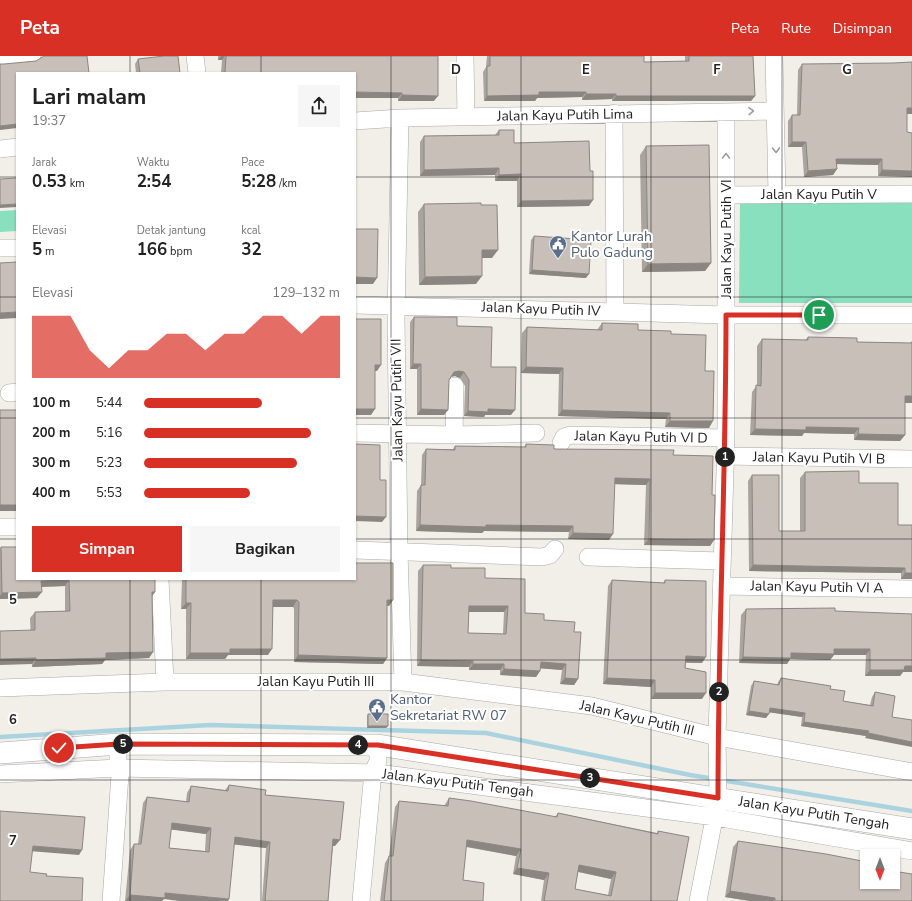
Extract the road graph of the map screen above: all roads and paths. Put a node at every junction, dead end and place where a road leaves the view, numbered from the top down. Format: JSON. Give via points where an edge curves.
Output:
{"nodes":[{"id":1,"x":32,"y":56,"type":"edge"},
{"id":2,"x":195,"y":56,"type":"edge"},
{"id":3,"x":465,"y":56,"type":"edge"},
{"id":4,"x":774,"y":56,"type":"edge"},
{"id":5,"x":0,"y":59,"type":"edge"},
{"id":6,"x":196,"y":72,"type":"edge"},
{"id":7,"x":775,"y":111,"type":"junction"},
{"id":8,"x":726,"y":112,"type":"junction"},
{"id":9,"x":614,"y":113,"type":"junction"},
{"id":10,"x":466,"y":117,"type":"junction"},
{"id":11,"x":400,"y":118,"type":"junction"},
{"id":12,"x":356,"y":120,"type":"edge"},
{"id":13,"x":16,"y":147,"type":"edge"},
{"id":14,"x":0,"y":149,"type":"edge"},
{"id":15,"x":777,"y":194,"type":"junction"},
{"id":16,"x":912,"y":194,"type":"edge"},
{"id":17,"x":726,"y":195,"type":"junction"},
{"id":18,"x":0,"y":248,"type":"edge"},
{"id":19,"x":16,"y":248,"type":"edge"},
{"id":20,"x":356,"y":305,"type":"edge"},
{"id":21,"x":396,"y":305,"type":"junction"},
{"id":22,"x":615,"y":311,"type":"junction"},
{"id":23,"x":726,"y":315,"type":"junction"},
{"id":24,"x":912,"y":315,"type":"edge"},
{"id":25,"x":455,"y":386,"type":"dead end"},
{"id":26,"x":356,"y":433,"type":"edge"},
{"id":27,"x":536,"y":433,"type":"dead end"},
{"id":28,"x":397,"y":434,"type":"junction"},
{"id":29,"x":454,"y":435,"type":"junction"},
{"id":30,"x":726,"y":438,"type":"junction"},
{"id":31,"x":560,"y":443,"type":"dead end"},
{"id":32,"x":725,"y":456,"type":"junction"},
{"id":33,"x":912,"y":459,"type":"edge"},
{"id":34,"x":555,"y":549,"type":"dead end"},
{"id":35,"x":356,"y":550,"type":"edge"},
{"id":36,"x":399,"y":551,"type":"junction"},
{"id":37,"x":588,"y":557,"type":"dead end"},
{"id":38,"x":722,"y":561,"type":"junction"},
{"id":39,"x":160,"y":580,"type":"edge"},
{"id":40,"x":721,"y":586,"type":"junction"},
{"id":41,"x":912,"y":588,"type":"edge"},
{"id":42,"x":165,"y":682,"type":"junction"},
{"id":43,"x":403,"y":682,"type":"junction"},
{"id":44,"x":0,"y":688,"type":"edge"},
{"id":45,"x":717,"y":742,"type":"junction"},
{"id":46,"x":122,"y":744,"type":"junction"},
{"id":47,"x":374,"y":745,"type":"junction"},
{"id":48,"x":0,"y":753,"type":"edge"},
{"id":49,"x":120,"y":770,"type":"junction"},
{"id":50,"x":374,"y":772,"type":"junction"},
{"id":51,"x":912,"y":772,"type":"edge"},
{"id":52,"x":0,"y":774,"type":"edge"},
{"id":53,"x":717,"y":800,"type":"junction"},
{"id":54,"x":912,"y":829,"type":"edge"},
{"id":55,"x":912,"y":851,"type":"edge"},
{"id":56,"x":111,"y":901,"type":"edge"},
{"id":57,"x":361,"y":901,"type":"edge"},
{"id":58,"x":698,"y":901,"type":"edge"}],
"edges":[{"from":1,"to":5,"type":"street"},
{"from":2,"to":6,"type":"street"},
{"from":3,"to":10,"type":"street"},
{"from":4,"to":7,"type":"street"},
{"from":8,"to":7,"type":"street","name":"Jalan Kayu Putih Lima","one_way":true},
{"from":7,"to":15,"type":"street","one_way":true},
{"from":8,"to":9,"type":"street","name":"Jalan Kayu Putih Lima"},
{"from":17,"to":8,"type":"street","name":"Jalan Kayu Putih VI","one_way":true},
{"from":9,"to":10,"type":"street","name":"Jalan Kayu Putih Lima"},
{"from":9,"to":22,"type":"street"},
{"from":10,"to":11,"type":"street","name":"Jalan Kayu Putih Lima"},
{"from":11,"to":12,"type":"street","name":"Jalan Kayu Putih Lima"},
{"from":11,"to":21,"type":"street","name":"Jalan Kayu Putih VII"},
{"from":13,"to":14,"type":"street"},
{"from":15,"to":16,"type":"street","name":"Jalan Kayu Putih V"},
{"from":15,"to":17,"type":"street","name":"Jalan Kayu Putih V"},
{"from":17,"to":23,"type":"street","name":"Jalan Kayu Putih VI"},
{"from":18,"to":19,"type":"street"},
{"from":20,"to":21,"type":"street","name":"Jalan Kayu Putih IV"},
{"from":21,"to":22,"type":"street","name":"Jalan Kayu Putih IV"},
{"from":21,"to":28,"type":"street","name":"Jalan Kayu Putih VII"},
{"from":22,"to":23,"type":"street","name":"Jalan Kayu Putih IV"},
{"from":23,"to":24,"type":"street","name":"Jalan Kayu Putih IV"},
{"from":23,"to":30,"type":"street","name":"Jalan Kayu Putih VI"},
{"from":25,"to":29,"type":"street"},
{"from":26,"to":28,"type":"street"},
{"from":27,"to":29,"type":"street"},
{"from":28,"to":29,"type":"street"},
{"from":28,"to":36,"type":"street","name":"Jalan Kayu Putih VII"},
{"from":30,"to":31,"type":"street","name":"Jalan Kayu Putih VI D","via":[[571,435],[564,437]]},
{"from":30,"to":32,"type":"street","name":"Jalan Kayu Putih VI"},
{"from":32,"to":33,"type":"street","name":"Jalan Kayu Putih VI B"},
{"from":32,"to":38,"type":"street","name":"Jalan Kayu Putih VI"},
{"from":34,"to":36,"type":"street","via":[[550,555],[542,557]]},
{"from":35,"to":36,"type":"street"},
{"from":36,"to":43,"type":"street","name":"Jalan Kayu Putih VII"},
{"from":37,"to":38,"type":"street"},
{"from":38,"to":40,"type":"street","name":"Jalan Kayu Putih VI"},
{"from":39,"to":42,"type":"street"},
{"from":40,"to":41,"type":"street","name":"Jalan Kayu Putih VI A"},
{"from":40,"to":45,"type":"street","name":"Jalan Kayu Putih VI"},
{"from":42,"to":43,"type":"street","name":"Jalan Kayu Putih III"},
{"from":42,"to":44,"type":"street","name":"Jalan Kayu Putih III"},
{"from":43,"to":45,"type":"street","name":"Jalan Kayu Putih III","via":[[592,706]]},
{"from":45,"to":51,"type":"street","name":"Jalan Kayu Putih III"},
{"from":45,"to":53,"type":"street","name":"Jalan Kayu Putih VI"},
{"from":46,"to":47,"type":"street","name":"Jalan Kayu Putih Tengah"},
{"from":46,"to":48,"type":"street","name":"Jalan Kayu Putih Tengah"},
{"from":46,"to":49,"type":"street"},
{"from":47,"to":50,"type":"street","via":[[378,761]]},
{"from":47,"to":53,"type":"street","name":"Jalan Kayu Putih Tengah"},
{"from":49,"to":50,"type":"street","name":"Jalan Kayu Putih Tengah"},
{"from":49,"to":52,"type":"street","name":"Jalan Kayu Putih Tengah"},
{"from":49,"to":56,"type":"street"},
{"from":50,"to":53,"type":"street","name":"Jalan Kayu Putih Tengah"},
{"from":50,"to":57,"type":"street"},
{"from":53,"to":54,"type":"street","name":"Jalan Kayu Putih Tengah"},
{"from":53,"to":55,"type":"street","name":"Jalan Kayu Putih Tengah"},
{"from":53,"to":58,"type":"street","name":"Jalan Kayu Putih VI"}]}
